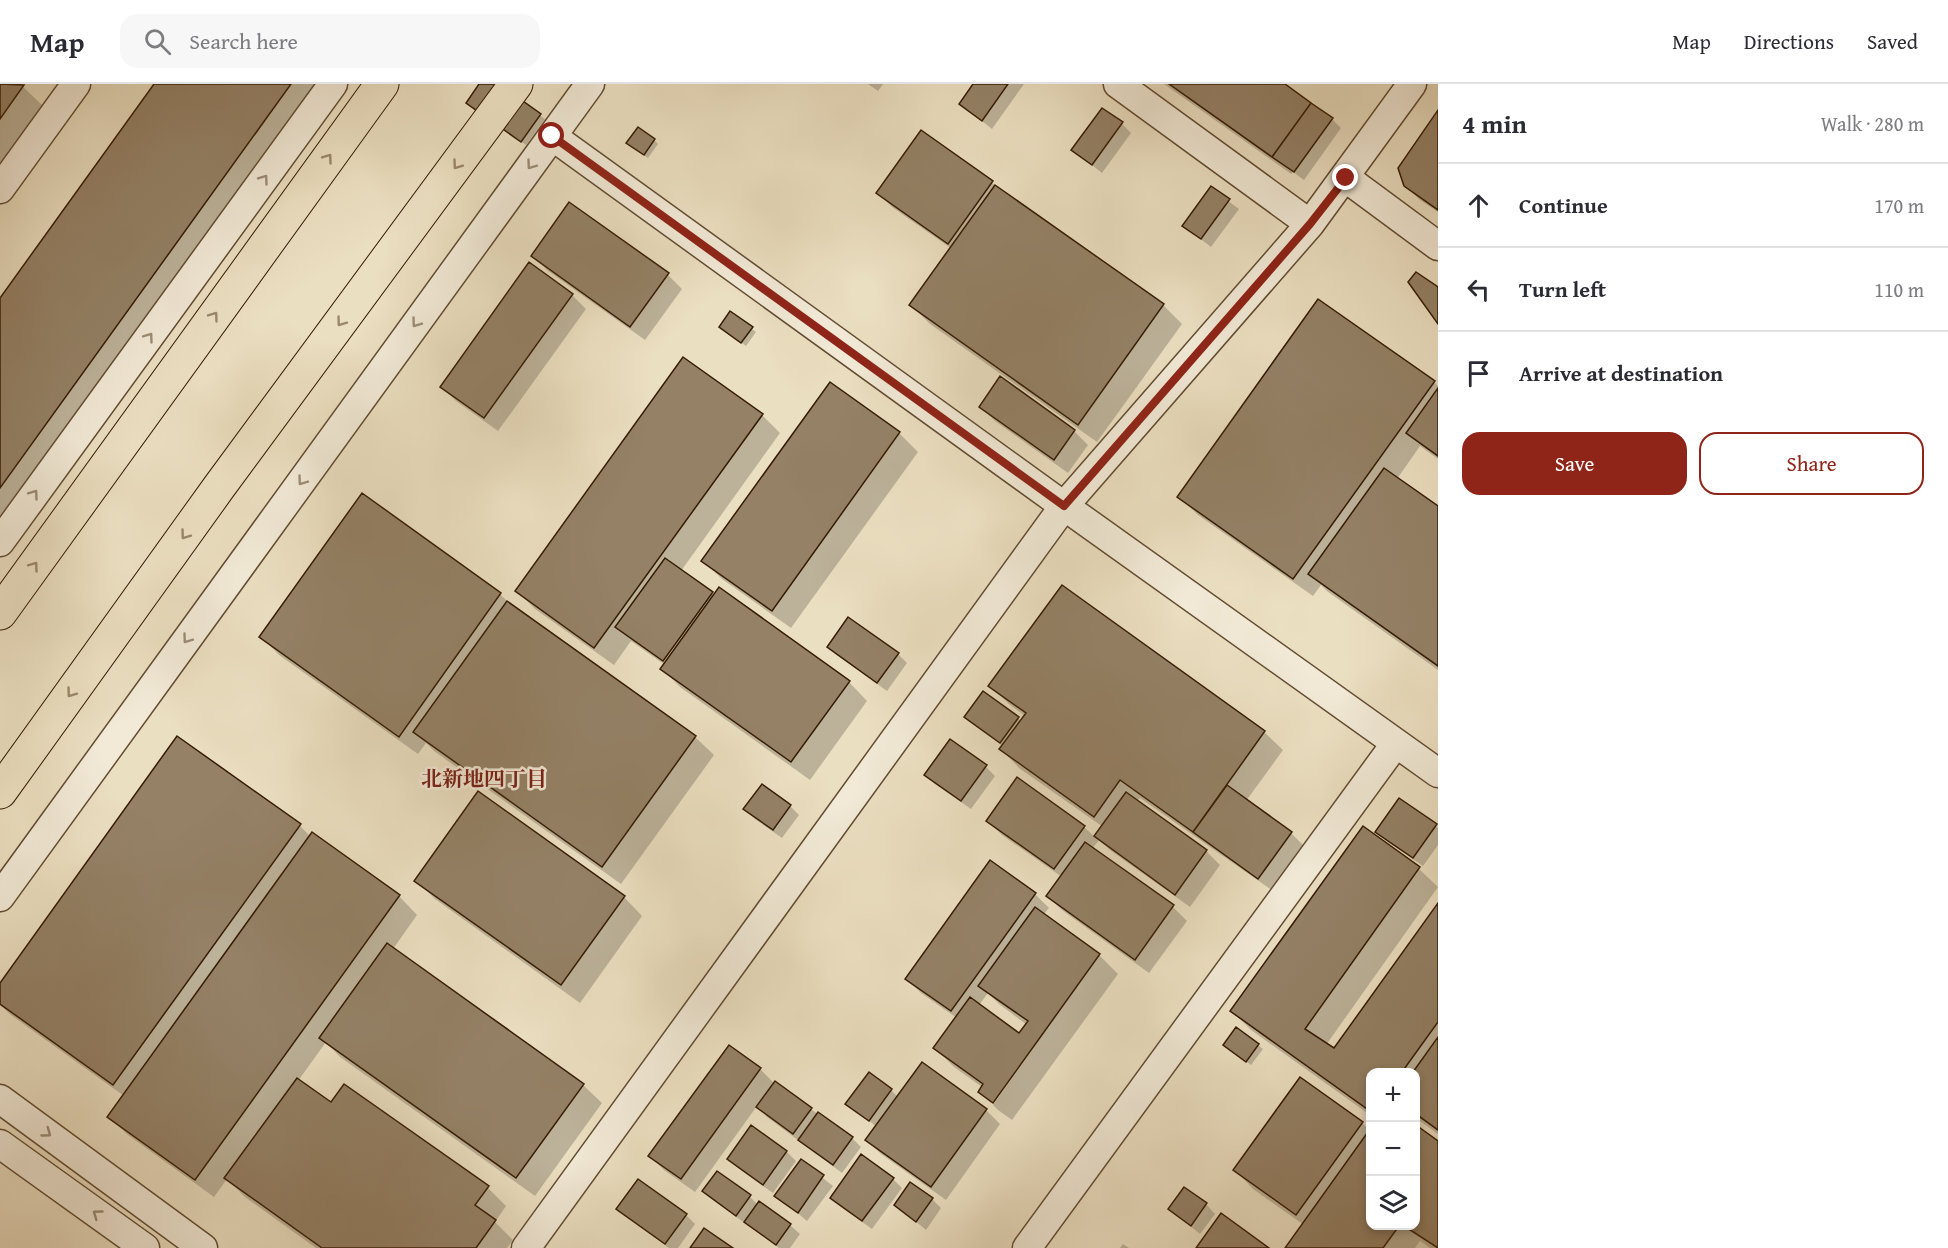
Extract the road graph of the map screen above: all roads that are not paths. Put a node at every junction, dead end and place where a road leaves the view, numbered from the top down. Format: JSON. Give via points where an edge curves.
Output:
{"nodes":[{"id":1,"x":76,"y":84,"type":"edge"},
{"id":2,"x":333,"y":84,"type":"edge"},
{"id":3,"x":382,"y":84,"type":"edge"},
{"id":4,"x":516,"y":84,"type":"edge"},
{"id":5,"x":590,"y":84,"type":"edge"},
{"id":6,"x":1118,"y":84,"type":"edge"},
{"id":7,"x":1413,"y":84,"type":"edge"},
{"id":8,"x":552,"y":136,"type":"junction"},
{"id":9,"x":1346,"y":178,"type":"junction"},
{"id":10,"x":0,"y":189,"type":"edge"},
{"id":11,"x":1310,"y":224,"type":"junction"},
{"id":12,"x":1438,"y":246,"type":"edge"},
{"id":13,"x":1064,"y":506,"type":"junction"},
{"id":14,"x":0,"y":542,"type":"edge"},
{"id":15,"x":0,"y":613,"type":"edge"},
{"id":16,"x":1396,"y":743,"type":"junction"},
{"id":17,"x":1438,"y":773,"type":"edge"},
{"id":18,"x":0,"y":792,"type":"edge"},
{"id":19,"x":0,"y":897,"type":"edge"},
{"id":20,"x":0,"y":1098,"type":"edge"},
{"id":21,"x":0,"y":1144,"type":"edge"},
{"id":22,"x":145,"y":1248,"type":"edge"},
{"id":23,"x":202,"y":1248,"type":"edge"},
{"id":24,"x":526,"y":1248,"type":"edge"},
{"id":25,"x":1027,"y":1248,"type":"edge"}],
"edges":[{"from":1,"to":10,"type":"street"},
{"from":14,"to":2,"type":"street","one_way":true},
{"from":15,"to":3,"type":"highway","one_way":true},
{"from":4,"to":18,"type":"highway","one_way":true},
{"from":5,"to":8,"type":"street"},
{"from":6,"to":11,"type":"street"},
{"from":7,"to":9,"type":"street"},
{"from":8,"to":13,"type":"street"},
{"from":8,"to":19,"type":"street","one_way":true},
{"from":9,"to":11,"type":"street"},
{"from":9,"to":12,"type":"street"},
{"from":11,"to":13,"type":"street"},
{"from":13,"to":16,"type":"street"},
{"from":13,"to":24,"type":"street"},
{"from":16,"to":17,"type":"street"},
{"from":16,"to":25,"type":"street"},
{"from":20,"to":23,"type":"street","one_way":true},
{"from":22,"to":21,"type":"street","one_way":true}]}
